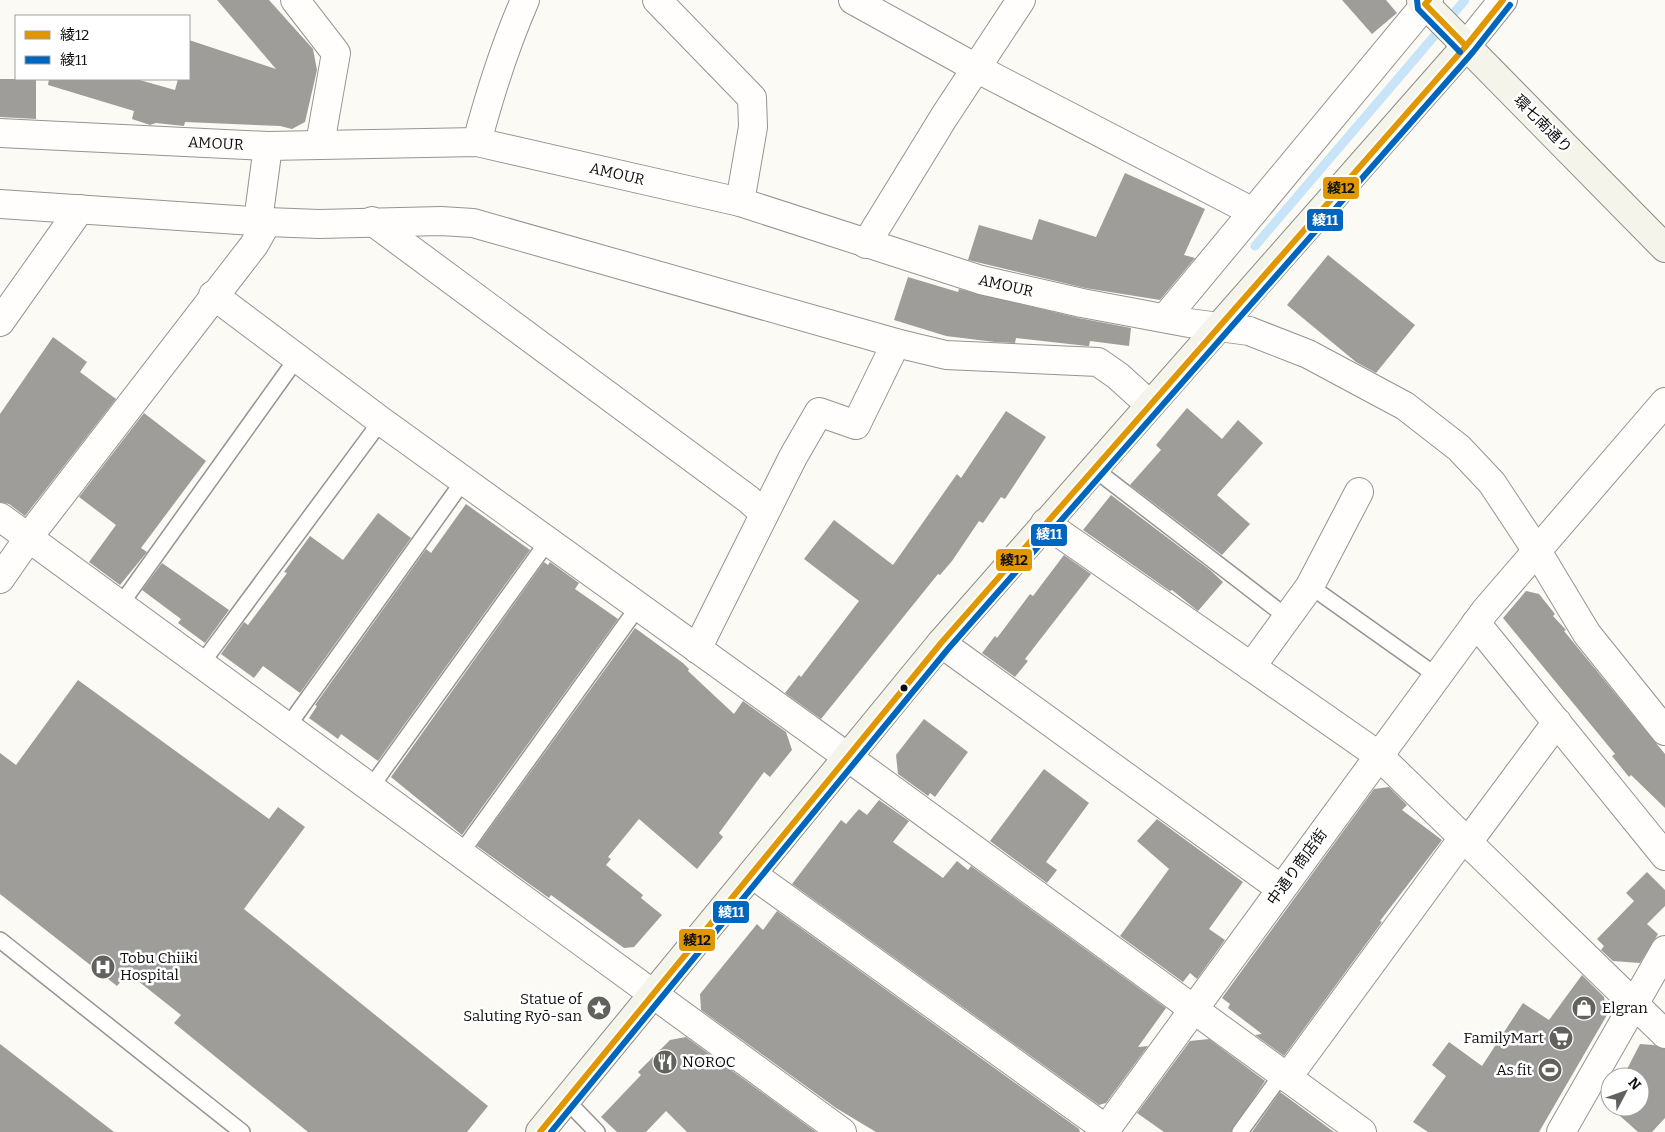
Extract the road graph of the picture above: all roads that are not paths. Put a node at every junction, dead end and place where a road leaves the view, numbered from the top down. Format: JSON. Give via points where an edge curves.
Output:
{"nodes":[{"id":1,"x":295,"y":0,"type":"edge"},
{"id":2,"x":525,"y":0,"type":"edge"},
{"id":3,"x":658,"y":0,"type":"edge"},
{"id":4,"x":853,"y":0,"type":"edge"},
{"id":5,"x":1021,"y":0,"type":"edge"},
{"id":6,"x":1503,"y":0,"type":"edge"},
{"id":7,"x":1425,"y":1,"type":"edge"},
{"id":8,"x":1466,"y":46,"type":"junction"},
{"id":9,"x":976,"y":68,"type":"junction"},
{"id":10,"x":0,"y":133,"type":"edge"},
{"id":11,"x":477,"y":142,"type":"junction"},
{"id":12,"x":320,"y":144,"type":"junction"},
{"id":13,"x":268,"y":146,"type":"junction"},
{"id":14,"x":740,"y":202,"type":"junction"},
{"id":15,"x":0,"y":204,"type":"edge"},
{"id":16,"x":80,"y":209,"type":"junction"},
{"id":17,"x":1253,"y":212,"type":"junction"},
{"id":18,"x":372,"y":221,"type":"junction"},
{"id":19,"x":262,"y":222,"type":"junction"},
{"id":20,"x":866,"y":244,"type":"junction"},
{"id":21,"x":1665,"y":248,"type":"edge"},
{"id":22,"x":213,"y":296,"type":"junction"},
{"id":23,"x":1166,"y":317,"type":"junction"},
{"id":24,"x":0,"y":322,"type":"edge"},
{"id":25,"x":1218,"y":328,"type":"junction"},
{"id":26,"x":896,"y":343,"type":"junction"},
{"id":27,"x":297,"y":358,"type":"junction"},
{"id":28,"x":1149,"y":404,"type":"junction"},
{"id":29,"x":1660,"y":419,"type":"edge"},
{"id":30,"x":381,"y":420,"type":"junction"},
{"id":31,"x":1093,"y":468,"type":"junction"},
{"id":32,"x":464,"y":480,"type":"junction"},
{"id":33,"x":1359,"y":492,"type":"dead end"},
{"id":34,"x":764,"y":513,"type":"junction"},
{"id":35,"x":0,"y":518,"type":"edge"},
{"id":36,"x":1045,"y":523,"type":"junction"},
{"id":37,"x":29,"y":539,"type":"junction"},
{"id":38,"x":548,"y":541,"type":"junction"},
{"id":39,"x":1537,"y":551,"type":"junction"},
{"id":40,"x":0,"y":579,"type":"edge"},
{"id":41,"x":1310,"y":586,"type":"junction"},
{"id":42,"x":121,"y":604,"type":"junction"},
{"id":43,"x":638,"y":607,"type":"junction"},
{"id":44,"x":1484,"y":614,"type":"junction"},
{"id":45,"x":1288,"y":618,"type":"junction"},
{"id":46,"x":941,"y":643,"type":"junction"},
{"id":47,"x":697,"y":649,"type":"junction"},
{"id":48,"x":202,"y":664,"type":"junction"},
{"id":49,"x":1251,"y":667,"type":"junction"},
{"id":50,"x":1437,"y":676,"type":"junction"},
{"id":51,"x":1557,"y":722,"type":"junction"},
{"id":52,"x":288,"y":726,"type":"junction"},
{"id":53,"x":1665,"y":731,"type":"edge"},
{"id":54,"x":1378,"y":755,"type":"junction"},
{"id":55,"x":849,"y":758,"type":"junction"},
{"id":56,"x":371,"y":787,"type":"junction"},
{"id":57,"x":1466,"y":840,"type":"junction"},
{"id":58,"x":461,"y":853,"type":"junction"},
{"id":59,"x":1665,"y":856,"type":"edge"},
{"id":60,"x":752,"y":874,"type":"junction"},
{"id":61,"x":1281,"y":889,"type":"junction"},
{"id":62,"x":0,"y":940,"type":"edge"},
{"id":63,"x":1665,"y":950,"type":"edge"},
{"id":64,"x":654,"y":995,"type":"junction"},
{"id":65,"x":1634,"y":1004,"type":"junction"},
{"id":66,"x":1193,"y":1010,"type":"junction"},
{"id":67,"x":1665,"y":1034,"type":"edge"},
{"id":68,"x":1284,"y":1076,"type":"junction"},
{"id":69,"x":566,"y":1100,"type":"junction"},
{"id":70,"x":1105,"y":1131,"type":"edge"},
{"id":71,"x":242,"y":1132,"type":"edge"},
{"id":72,"x":540,"y":1132,"type":"edge"},
{"id":73,"x":597,"y":1132,"type":"edge"},
{"id":74,"x":842,"y":1132,"type":"edge"},
{"id":75,"x":1240,"y":1132,"type":"edge"},
{"id":76,"x":1362,"y":1132,"type":"edge"},
{"id":77,"x":1560,"y":1132,"type":"edge"}],
"edges":[{"from":1,"to":12,"type":"street","via":[[336,53]]},
{"from":2,"to":11,"type":"street","via":[[496,75]]},
{"from":3,"to":14,"type":"street","via":[[752,98],[753,127]]},
{"from":4,"to":9,"type":"street"},
{"from":5,"to":9,"type":"street"},
{"from":6,"to":8,"type":"street"},
{"from":7,"to":8,"type":"street","name":"環七南通り"},
{"from":7,"to":17,"type":"street"},
{"from":8,"to":21,"type":"street","name":"環七南通り"},
{"from":8,"to":25,"type":"street"},
{"from":9,"to":17,"type":"street"},
{"from":9,"to":20,"type":"street"},
{"from":10,"to":13,"type":"street","name":"AMOUR"},
{"from":11,"to":12,"type":"street","name":"AMOUR"},
{"from":11,"to":14,"type":"street","name":"AMOUR"},
{"from":12,"to":13,"type":"street","name":"AMOUR"},
{"from":13,"to":19,"type":"street"},
{"from":14,"to":20,"type":"street","name":"AMOUR"},
{"from":15,"to":16,"type":"street"},
{"from":16,"to":19,"type":"street"},
{"from":16,"to":24,"type":"street"},
{"from":17,"to":23,"type":"street"},
{"from":18,"to":19,"type":"street","via":[[319,224]]},
{"from":18,"to":26,"type":"street","via":[[473,223]]},
{"from":18,"to":34,"type":"street"},
{"from":19,"to":22,"type":"street","via":[[254,245]]},
{"from":20,"to":23,"type":"street","name":"AMOUR","via":[[981,280],[1082,303]]},
{"from":22,"to":27,"type":"street"},
{"from":22,"to":37,"type":"street"},
{"from":23,"to":25,"type":"street","name":"AMOUR"},
{"from":25,"to":28,"type":"street"},
{"from":25,"to":39,"type":"street","name":"AMOUR","via":[[1249,331],[1308,354],[1405,406],[1459,448],[1485,476]]},
{"from":26,"to":28,"type":"street","via":[[946,355],[1098,362]]},
{"from":26,"to":34,"type":"street","via":[[856,426],[819,412]]},
{"from":27,"to":30,"type":"street"},
{"from":27,"to":42,"type":"lane"},
{"from":28,"to":31,"type":"street"},
{"from":29,"to":39,"type":"street","name":"中通り商店街"},
{"from":30,"to":32,"type":"street"},
{"from":30,"to":48,"type":"lane"},
{"from":31,"to":36,"type":"street"},
{"from":31,"to":45,"type":"lane"},
{"from":32,"to":38,"type":"street"},
{"from":32,"to":52,"type":"lane"},
{"from":33,"to":41,"type":"street"},
{"from":34,"to":47,"type":"street"},
{"from":35,"to":37,"type":"street"},
{"from":36,"to":46,"type":"street"},
{"from":36,"to":49,"type":"street"},
{"from":37,"to":40,"type":"street"},
{"from":37,"to":42,"type":"street"},
{"from":38,"to":43,"type":"street"},
{"from":38,"to":56,"type":"lane"},
{"from":39,"to":44,"type":"street","name":"中通り商店街"},
{"from":39,"to":53,"type":"street","name":"AMOUR","via":[[1587,634]]},
{"from":41,"to":45,"type":"street"},
{"from":41,"to":50,"type":"lane"},
{"from":42,"to":48,"type":"street"},
{"from":43,"to":47,"type":"street"},
{"from":43,"to":58,"type":"lane"},
{"from":44,"to":50,"type":"street","name":"中通り商店街"},
{"from":44,"to":51,"type":"street"},
{"from":45,"to":49,"type":"street"},
{"from":46,"to":55,"type":"street"},
{"from":46,"to":61,"type":"street"},
{"from":47,"to":55,"type":"street"},
{"from":48,"to":52,"type":"street"},
{"from":49,"to":54,"type":"street"},
{"from":50,"to":54,"type":"street","name":"中通り商店街"},
{"from":51,"to":57,"type":"street"},
{"from":51,"to":59,"type":"street"},
{"from":52,"to":56,"type":"street"},
{"from":54,"to":57,"type":"street"},
{"from":54,"to":61,"type":"street","name":"中通り商店街"},
{"from":55,"to":60,"type":"street"},
{"from":55,"to":66,"type":"street"},
{"from":56,"to":58,"type":"street"},
{"from":57,"to":65,"type":"street"},
{"from":57,"to":68,"type":"street"},
{"from":58,"to":64,"type":"street"},
{"from":60,"to":64,"type":"street"},
{"from":60,"to":70,"type":"street"},
{"from":61,"to":66,"type":"street","name":"中通り商店街"},
{"from":62,"to":71,"type":"lane"},
{"from":63,"to":65,"type":"street"},
{"from":64,"to":69,"type":"street"},
{"from":64,"to":74,"type":"street"},
{"from":65,"to":67,"type":"street"},
{"from":65,"to":77,"type":"street"},
{"from":66,"to":68,"type":"street"},
{"from":66,"to":70,"type":"street","name":"中通り商店街"},
{"from":68,"to":75,"type":"lane"},
{"from":68,"to":76,"type":"street"},
{"from":69,"to":72,"type":"street"},
{"from":69,"to":73,"type":"lane"}]}
